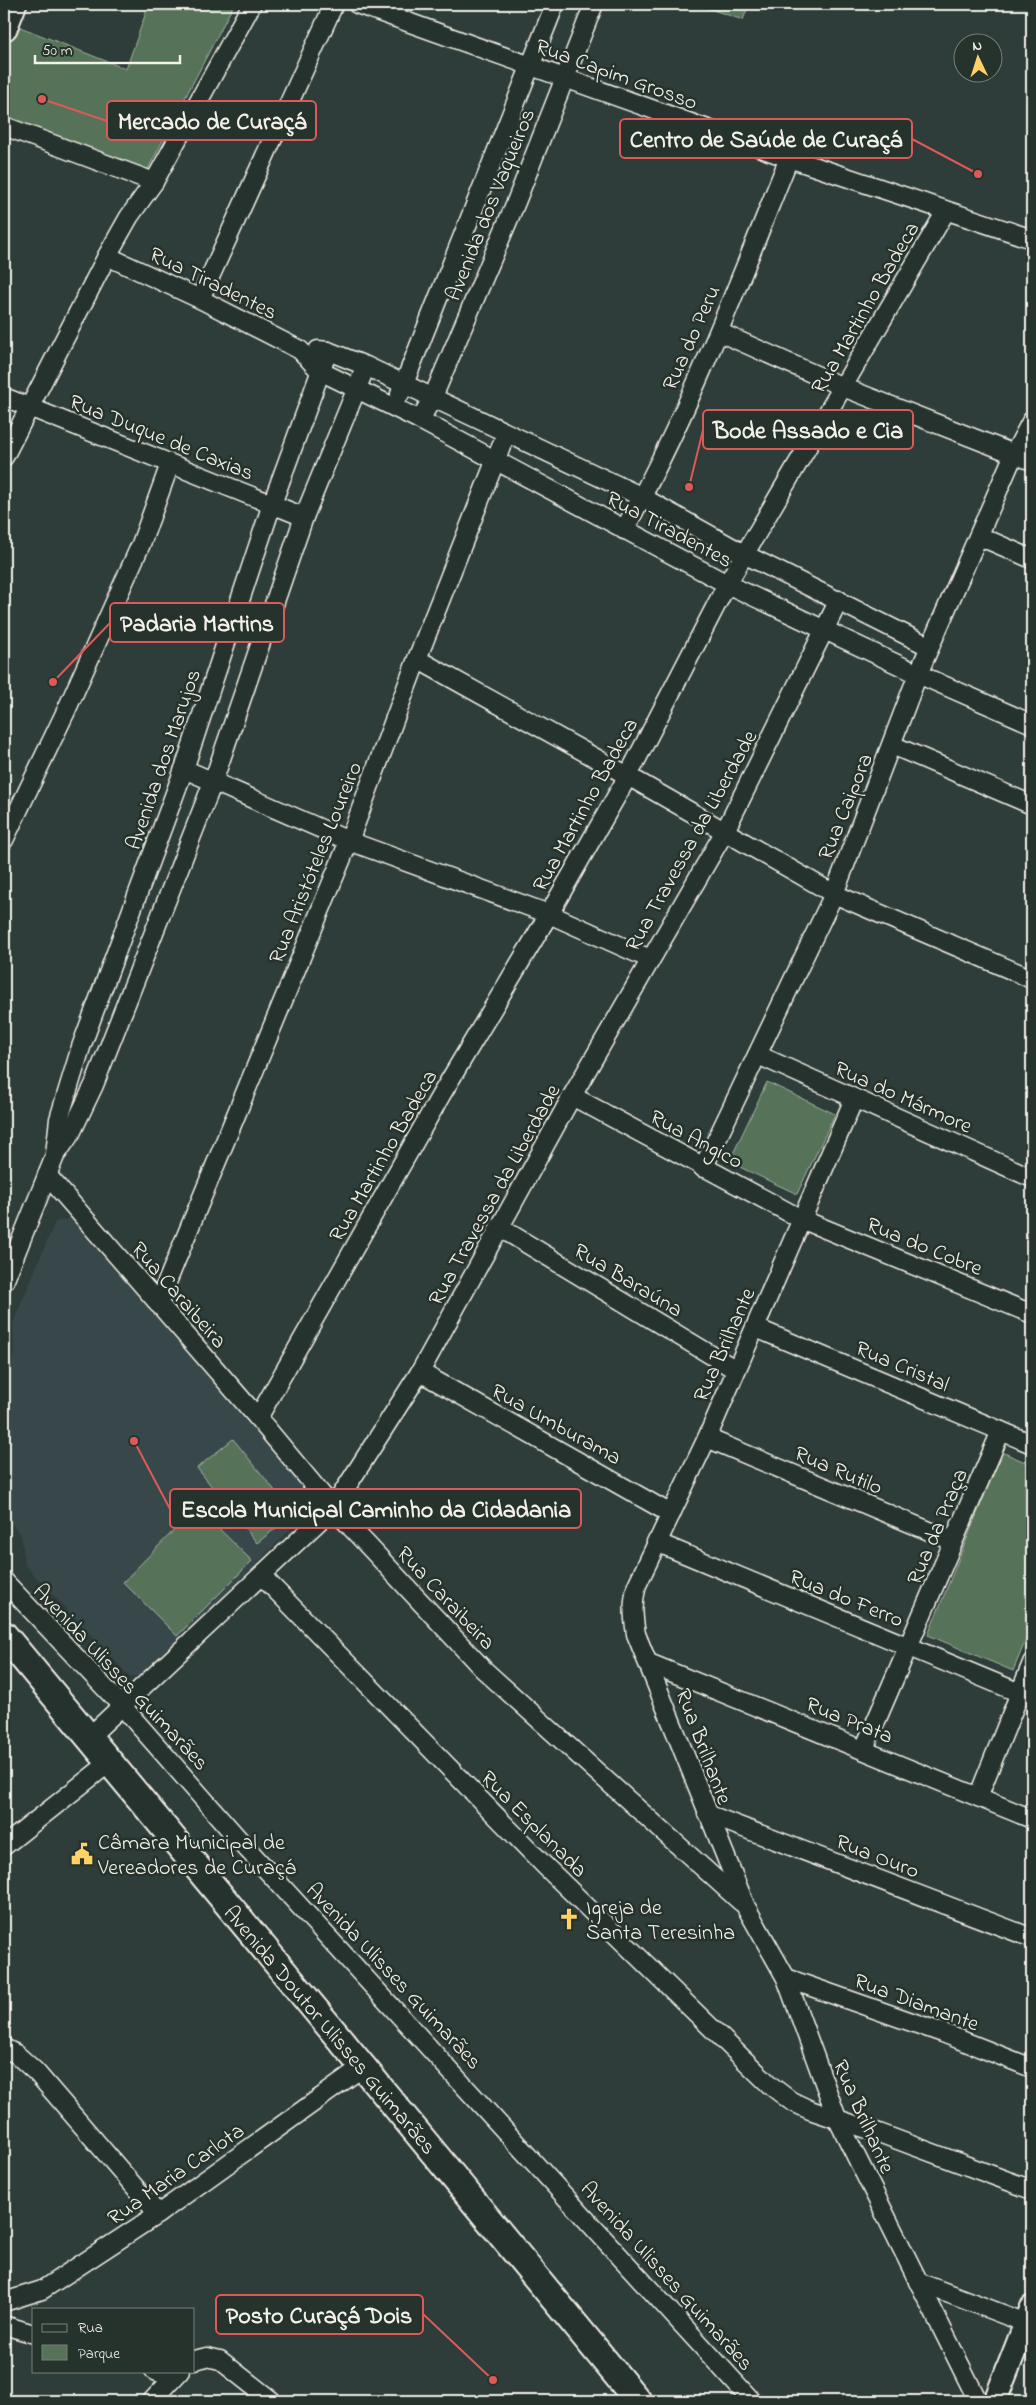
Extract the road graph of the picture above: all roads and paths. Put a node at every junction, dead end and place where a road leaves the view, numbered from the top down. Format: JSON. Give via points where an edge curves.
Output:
{"nodes":[{"id":1,"x":13,"y":4,"type":"edge"},
{"id":2,"x":252,"y":4,"type":"edge"},
{"id":3,"x":334,"y":4,"type":"edge"},
{"id":4,"x":358,"y":4,"type":"edge"},
{"id":5,"x":554,"y":4,"type":"edge"},
{"id":6,"x":594,"y":4,"type":"edge"},
{"id":7,"x":4,"y":27,"type":"edge"},
{"id":8,"x":530,"y":64,"type":"junction"},
{"id":9,"x":564,"y":79,"type":"junction"},
{"id":10,"x":4,"y":126,"type":"edge"},
{"id":11,"x":789,"y":158,"type":"junction"},
{"id":12,"x":154,"y":182,"type":"junction"},
{"id":13,"x":946,"y":211,"type":"junction"},
{"id":14,"x":1032,"y":239,"type":"edge"},
{"id":15,"x":107,"y":256,"type":"junction"},
{"id":16,"x":200,"y":299,"type":"junction"},
{"id":17,"x":719,"y":332,"type":"junction"},
{"id":18,"x":300,"y":350,"type":"junction"},
{"id":19,"x":328,"y":351,"type":"junction"},
{"id":20,"x":366,"y":366,"type":"junction"},
{"id":21,"x":320,"y":371,"type":"junction"},
{"id":22,"x":405,"y":384,"type":"junction"},
{"id":23,"x":843,"y":387,"type":"junction"},
{"id":24,"x":355,"y":388,"type":"junction"},
{"id":25,"x":4,"y":397,"type":"edge"},
{"id":26,"x":433,"y":397,"type":"junction"},
{"id":27,"x":393,"y":406,"type":"junction"},
{"id":28,"x":30,"y":407,"type":"junction"},
{"id":29,"x":420,"y":420,"type":"junction"},
{"id":30,"x":1032,"y":420,"type":"edge"},
{"id":31,"x":506,"y":434,"type":"junction"},
{"id":32,"x":1014,"y":454,"type":"junction"},
{"id":33,"x":4,"y":458,"type":"edge"},
{"id":34,"x":1032,"y":461,"type":"edge"},
{"id":35,"x":495,"y":462,"type":"junction"},
{"id":36,"x":170,"y":464,"type":"junction"},
{"id":37,"x":642,"y":497,"type":"junction"},
{"id":38,"x":272,"y":504,"type":"junction"},
{"id":39,"x":304,"y":517,"type":"junction"},
{"id":40,"x":624,"y":530,"type":"junction"},
{"id":41,"x":979,"y":536,"type":"junction"},
{"id":42,"x":744,"y":554,"type":"junction"},
{"id":43,"x":1032,"y":559,"type":"edge"},
{"id":44,"x":727,"y":584,"type":"junction"},
{"id":45,"x":839,"y":600,"type":"junction"},
{"id":46,"x":825,"y":630,"type":"junction"},
{"id":47,"x":930,"y":647,"type":"junction"},
{"id":48,"x":417,"y":659,"type":"junction"},
{"id":49,"x":918,"y":674,"type":"junction"},
{"id":50,"x":1032,"y":724,"type":"edge"},
{"id":51,"x":892,"y":745,"type":"junction"},
{"id":52,"x":184,"y":770,"type":"junction"},
{"id":53,"x":628,"y":776,"type":"junction"},
{"id":54,"x":213,"y":782,"type":"junction"},
{"id":55,"x":1032,"y":805,"type":"edge"},
{"id":56,"x":725,"y":831,"type":"junction"},
{"id":57,"x":4,"y":840,"type":"edge"},
{"id":58,"x":349,"y":841,"type":"junction"},
{"id":59,"x":834,"y":894,"type":"junction"},
{"id":60,"x":550,"y":914,"type":"junction"},
{"id":61,"x":650,"y":959,"type":"junction"},
{"id":62,"x":1032,"y":979,"type":"edge"},
{"id":63,"x":758,"y":1055,"type":"junction"},
{"id":64,"x":572,"y":1096,"type":"junction"},
{"id":65,"x":854,"y":1099,"type":"junction"},
{"id":66,"x":55,"y":1156,"type":"junction"},
{"id":67,"x":703,"y":1168,"type":"junction"},
{"id":68,"x":46,"y":1175,"type":"junction"},
{"id":69,"x":1032,"y":1178,"type":"edge"},
{"id":70,"x":801,"y":1219,"type":"junction"},
{"id":71,"x":499,"y":1227,"type":"junction"},
{"id":72,"x":4,"y":1282,"type":"edge"},
{"id":73,"x":158,"y":1304,"type":"junction"},
{"id":74,"x":1032,"y":1314,"type":"edge"},
{"id":75,"x":756,"y":1328,"type":"junction"},
{"id":76,"x":736,"y":1370,"type":"junction"},
{"id":77,"x":420,"y":1372,"type":"junction"},
{"id":78,"x":258,"y":1418,"type":"junction"},
{"id":79,"x":1001,"y":1431,"type":"junction"},
{"id":80,"x":707,"y":1438,"type":"junction"},
{"id":81,"x":1032,"y":1444,"type":"edge"},
{"id":82,"x":333,"y":1508,"type":"junction"},
{"id":83,"x":672,"y":1514,"type":"junction"},
{"id":84,"x":953,"y":1541,"type":"junction"},
{"id":85,"x":656,"y":1542,"type":"junction"},
{"id":86,"x":262,"y":1576,"type":"junction"},
{"id":87,"x":4,"y":1581,"type":"edge"},
{"id":88,"x":4,"y":1636,"type":"edge"},
{"id":89,"x":909,"y":1647,"type":"junction"},
{"id":90,"x":649,"y":1663,"type":"junction"},
{"id":91,"x":1032,"y":1663,"type":"edge"},
{"id":92,"x":1026,"y":1695,"type":"edge"},
{"id":93,"x":122,"y":1706,"type":"junction"},
{"id":94,"x":89,"y":1737,"type":"junction"},
{"id":95,"x":864,"y":1749,"type":"junction"},
{"id":96,"x":110,"y":1762,"type":"junction"},
{"id":97,"x":978,"y":1797,"type":"junction"},
{"id":98,"x":707,"y":1814,"type":"junction"},
{"id":99,"x":1032,"y":1819,"type":"edge"},
{"id":100,"x":4,"y":1846,"type":"edge"},
{"id":101,"x":746,"y":1907,"type":"junction"},
{"id":102,"x":1032,"y":1938,"type":"edge"},
{"id":103,"x":786,"y":1978,"type":"junction"},
{"id":104,"x":4,"y":2048,"type":"edge"},
{"id":105,"x":363,"y":2067,"type":"junction"},
{"id":106,"x":1032,"y":2068,"type":"edge"},
{"id":107,"x":837,"y":2118,"type":"junction"},
{"id":108,"x":1032,"y":2190,"type":"edge"},
{"id":109,"x":158,"y":2214,"type":"junction"},
{"id":110,"x":918,"y":2282,"type":"junction"},
{"id":111,"x":4,"y":2302,"type":"edge"},
{"id":112,"x":1029,"y":2315,"type":"edge"},
{"id":113,"x":4,"y":2325,"type":"edge"},
{"id":114,"x":32,"y":2333,"type":"edge"},
{"id":115,"x":195,"y":2360,"type":"edge"},
{"id":116,"x":162,"y":2372,"type":"edge"},
{"id":117,"x":177,"y":2374,"type":"edge"},
{"id":118,"x":152,"y":2401,"type":"edge"},
{"id":119,"x":272,"y":2401,"type":"edge"},
{"id":120,"x":638,"y":2401,"type":"edge"},
{"id":121,"x":752,"y":2401,"type":"edge"},
{"id":122,"x":978,"y":2401,"type":"edge"},
{"id":123,"x":995,"y":2401,"type":"edge"}],
"edges":[{"from":1,"to":7,"type":"main road"},
{"from":2,"to":12,"type":"street"},
{"from":3,"to":16,"type":"street"},
{"from":4,"to":8,"type":"street","name":"Rua Capim Grosso"},
{"from":5,"to":8,"type":"street","name":"Avenida dos Vaqueiros"},
{"from":6,"to":9,"type":"street","name":"Avenida dos Vaqueiros"},
{"from":8,"to":9,"type":"street","name":"Rua Capim Grosso"},
{"from":8,"to":22,"type":"street","name":"Avenida dos Vaqueiros"},
{"from":9,"to":11,"type":"street","name":"Rua Capim Grosso"},
{"from":9,"to":26,"type":"street","name":"Avenida dos Vaqueiros"},
{"from":10,"to":12,"type":"street"},
{"from":11,"to":13,"type":"street","name":"Rua Capim Grosso"},
{"from":11,"to":17,"type":"street","name":"Rua do Peru"},
{"from":12,"to":15,"type":"street","via":[[128,217]]},
{"from":13,"to":14,"type":"street","name":"Rua Capim Grosso"},
{"from":13,"to":23,"type":"street","name":"Rua Martinho Badeca"},
{"from":15,"to":16,"type":"street","name":"Rua Tiradentes"},
{"from":15,"to":28,"type":"street"},
{"from":16,"to":18,"type":"street","name":"Rua Tiradentes"},
{"from":17,"to":23,"type":"street"},
{"from":17,"to":37,"type":"street","name":"Rua do Peru"},
{"from":18,"to":19,"type":"street","name":"Rua Tiradentes"},
{"from":18,"to":21,"type":"street","name":"Rua Tiradentes"},
{"from":19,"to":20,"type":"street","name":"Rua Tiradentes"},
{"from":19,"to":21,"type":"street","name":"Avenida dos Marujos"},
{"from":20,"to":22,"type":"street","name":"Rua Tiradentes"},
{"from":20,"to":24,"type":"street","name":"Avenida dos Marujos"},
{"from":21,"to":24,"type":"street","name":"Rua Tiradentes"},
{"from":21,"to":38,"type":"street","name":"Avenida dos Marujos"},
{"from":22,"to":26,"type":"street","name":"Rua Tiradentes"},
{"from":22,"to":27,"type":"street","name":"Avenida dos Vaqueiros"},
{"from":23,"to":32,"type":"street"},
{"from":23,"to":42,"type":"street","name":"Rua Martinho Badeca"},
{"from":24,"to":27,"type":"street","name":"Rua Tiradentes"},
{"from":24,"to":39,"type":"street","name":"Avenida dos Marujos"},
{"from":25,"to":28,"type":"street","name":"Rua Duque de Caxias"},
{"from":26,"to":29,"type":"street","name":"Avenida dos Vaqueiros"},
{"from":26,"to":31,"type":"street","name":"Rua Tiradentes"},
{"from":27,"to":29,"type":"street","name":"Rua Tiradentes"},
{"from":28,"to":33,"type":"street"},
{"from":28,"to":36,"type":"street","name":"Rua Duque de Caxias"},
{"from":29,"to":35,"type":"street","name":"Rua Tiradentes"},
{"from":30,"to":32,"type":"street","name":"Rua Caipora"},
{"from":31,"to":35,"type":"street","name":"Rua Aristóteles Loureiro"},
{"from":31,"to":37,"type":"street","name":"Rua Tiradentes"},
{"from":32,"to":34,"type":"street"},
{"from":32,"to":41,"type":"street","name":"Rua Caipora"},
{"from":35,"to":40,"type":"street","name":"Rua Tiradentes"},
{"from":35,"to":48,"type":"street","name":"Rua Aristóteles Loureiro"},
{"from":36,"to":38,"type":"street","name":"Rua Duque de Caxias"},
{"from":36,"to":57,"type":"street","via":[[141,544]]},
{"from":37,"to":40,"type":"street","name":"Rua do Peru"},
{"from":37,"to":42,"type":"street","name":"Rua Tiradentes"},
{"from":38,"to":39,"type":"street","name":"Rua Duque de Caxias"},
{"from":38,"to":52,"type":"street","name":"Avenida dos Marujos"},
{"from":39,"to":54,"type":"street","name":"Avenida dos Marujos"},
{"from":40,"to":44,"type":"street","name":"Rua Tiradentes"},
{"from":41,"to":43,"type":"street"},
{"from":41,"to":47,"type":"street","name":"Rua Caipora"},
{"from":42,"to":44,"type":"street","name":"Rua Martinho Badeca"},
{"from":42,"to":45,"type":"street","name":"Rua Tiradentes"},
{"from":44,"to":46,"type":"street","name":"Rua Tiradentes"},
{"from":44,"to":53,"type":"street","name":"Rua Martinho Badeca"},
{"from":45,"to":46,"type":"street","name":"Rua Travessa da Liberdade"},
{"from":45,"to":47,"type":"street","name":"Rua Tiradentes"},
{"from":46,"to":49,"type":"street","name":"Rua Tiradentes"},
{"from":46,"to":56,"type":"street","name":"Rua Travessa da Liberdade"},
{"from":47,"to":49,"type":"street","name":"Rua Caipora"},
{"from":48,"to":53,"type":"street"},
{"from":48,"to":58,"type":"street","name":"Rua Aristóteles Loureiro"},
{"from":49,"to":50,"type":"street","name":"Rua Tiradentes"},
{"from":49,"to":51,"type":"street","name":"Rua Caipora"},
{"from":51,"to":55,"type":"street"},
{"from":51,"to":59,"type":"street","name":"Rua Caipora"},
{"from":52,"to":54,"type":"street"},
{"from":52,"to":66,"type":"street","name":"Avenida dos Marujos","via":[[65,1095]]},
{"from":53,"to":56,"type":"street"},
{"from":53,"to":60,"type":"street","name":"Rua Martinho Badeca"},
{"from":54,"to":58,"type":"street"},
{"from":54,"to":66,"type":"street","name":"Avenida dos Marujos","via":[[94,1085],[71,1133]]},
{"from":56,"to":59,"type":"street"},
{"from":56,"to":61,"type":"street","name":"Rua Travessa da Liberdade"},
{"from":58,"to":60,"type":"street"},
{"from":58,"to":73,"type":"street","name":"Rua Aristóteles Loureiro"},
{"from":59,"to":62,"type":"street"},
{"from":59,"to":63,"type":"street","name":"Rua Caipora"},
{"from":60,"to":61,"type":"street"},
{"from":60,"to":78,"type":"street","name":"Rua Martinho Badeca","via":[[436,1104]]},
{"from":61,"to":64,"type":"street","name":"Rua Travessa da Liberdade"},
{"from":63,"to":65,"type":"street","name":"Rua do Mármore"},
{"from":63,"to":67,"type":"street","name":"Rua Caipora"},
{"from":64,"to":67,"type":"street","name":"Rua Angico"},
{"from":64,"to":71,"type":"street","name":"Rua Travessa da Liberdade"},
{"from":65,"to":69,"type":"street","name":"Rua do Mármore"},
{"from":65,"to":70,"type":"street","name":"Rua Brilhante"},
{"from":66,"to":68,"type":"street","name":"Avenida dos Marujos"},
{"from":67,"to":70,"type":"street","name":"Rua Angico"},
{"from":68,"to":72,"type":"street","name":"Avenida dos Marujos"},
{"from":68,"to":73,"type":"street","name":"Rua Caraibeira"},
{"from":70,"to":74,"type":"street","name":"Rua do Cobre"},
{"from":70,"to":75,"type":"street","name":"Rua Brilhante"},
{"from":71,"to":76,"type":"street","name":"Rua Baraúna"},
{"from":71,"to":77,"type":"street","name":"Rua Travessa da Liberdade"},
{"from":73,"to":78,"type":"street","name":"Rua Caraibeira"},
{"from":75,"to":76,"type":"street","name":"Rua Brilhante"},
{"from":75,"to":79,"type":"street","name":"Rua Cristal"},
{"from":76,"to":80,"type":"street","name":"Rua Brilhante"},
{"from":77,"to":82,"type":"street","name":"Rua Travessa da Liberdade"},
{"from":77,"to":83,"type":"street","name":"Rua Umburama"},
{"from":78,"to":82,"type":"street","name":"Rua Caraibeira"},
{"from":79,"to":81,"type":"street","name":"Rua Cristal"},
{"from":79,"to":84,"type":"street","name":"Rua da Praça"},
{"from":80,"to":83,"type":"street","name":"Rua Brilhante"},
{"from":80,"to":84,"type":"street","name":"Rua Rutilo"},
{"from":82,"to":86,"type":"street","name":"Rua Travessa da Liberdade"},
{"from":82,"to":101,"type":"street","name":"Rua Caraibeira","via":[[483,1669]]},
{"from":83,"to":85,"type":"street","name":"Rua Brilhante"},
{"from":84,"to":89,"type":"street","name":"Rua da Praça"},
{"from":85,"to":89,"type":"street","name":"Rua do Ferro"},
{"from":85,"to":90,"type":"street","name":"Rua Brilhante","via":[[632,1603],[636,1634]]},
{"from":86,"to":93,"type":"street","name":"Rua Travessa da Liberdade"},
{"from":86,"to":107,"type":"street","name":"Rua Esplanada","via":[[544,1865],[770,2085],[791,2102]]},
{"from":87,"to":93,"type":"street","name":"Avenida Ulisses Guimarães"},
{"from":88,"to":94,"type":"main road","name":"Avenida Doutor Ulisses Guimarães"},
{"from":89,"to":92,"type":"street","name":"Rua do Ferro"},
{"from":89,"to":95,"type":"street","name":"Rua da Praça"},
{"from":90,"to":95,"type":"street","name":"Rua Prata"},
{"from":90,"to":98,"type":"street","name":"Rua Brilhante"},
{"from":91,"to":92,"type":"street"},
{"from":92,"to":97,"type":"street"},
{"from":93,"to":94,"type":"street","name":"Rua Travessa da Liberdade"},
{"from":93,"to":121,"type":"street","name":"Avenida Ulisses Guimarães"},
{"from":94,"to":96,"type":"main road","name":"Avenida Doutor Ulisses Guimarães"},
{"from":95,"to":97,"type":"street","name":"Rua Prata"},
{"from":96,"to":100,"type":"street"},
{"from":96,"to":105,"type":"main road","name":"Avenida Doutor Ulisses Guimarães"},
{"from":97,"to":99,"type":"street","name":"Rua Prata"},
{"from":98,"to":101,"type":"street","name":"Rua Brilhante"},
{"from":98,"to":102,"type":"street","name":"Rua Ouro"},
{"from":101,"to":103,"type":"street","name":"Rua Brilhante"},
{"from":103,"to":106,"type":"street","name":"Rua Diamante"},
{"from":103,"to":107,"type":"street","name":"Rua Brilhante"},
{"from":104,"to":109,"type":"street","via":[[36,2072]]},
{"from":105,"to":109,"type":"street","name":"Rua Maria Carlota"},
{"from":105,"to":120,"type":"main road","name":"Avenida Doutor Ulisses Guimarães"},
{"from":107,"to":108,"type":"street","name":"Rua Esplanada"},
{"from":107,"to":110,"type":"street","name":"Rua Brilhante"},
{"from":109,"to":111,"type":"street","name":"Rua Maria Carlota","via":[[42,2290]]},
{"from":110,"to":112,"type":"street"},
{"from":110,"to":122,"type":"street","name":"Rua Brilhante"},
{"from":112,"to":123,"type":"street"},
{"from":113,"to":114,"type":"street"},
{"from":115,"to":119,"type":"street","via":[[207,2357],[220,2360]]},
{"from":116,"to":117,"type":"street"},
{"from":117,"to":118,"type":"street"}]}
